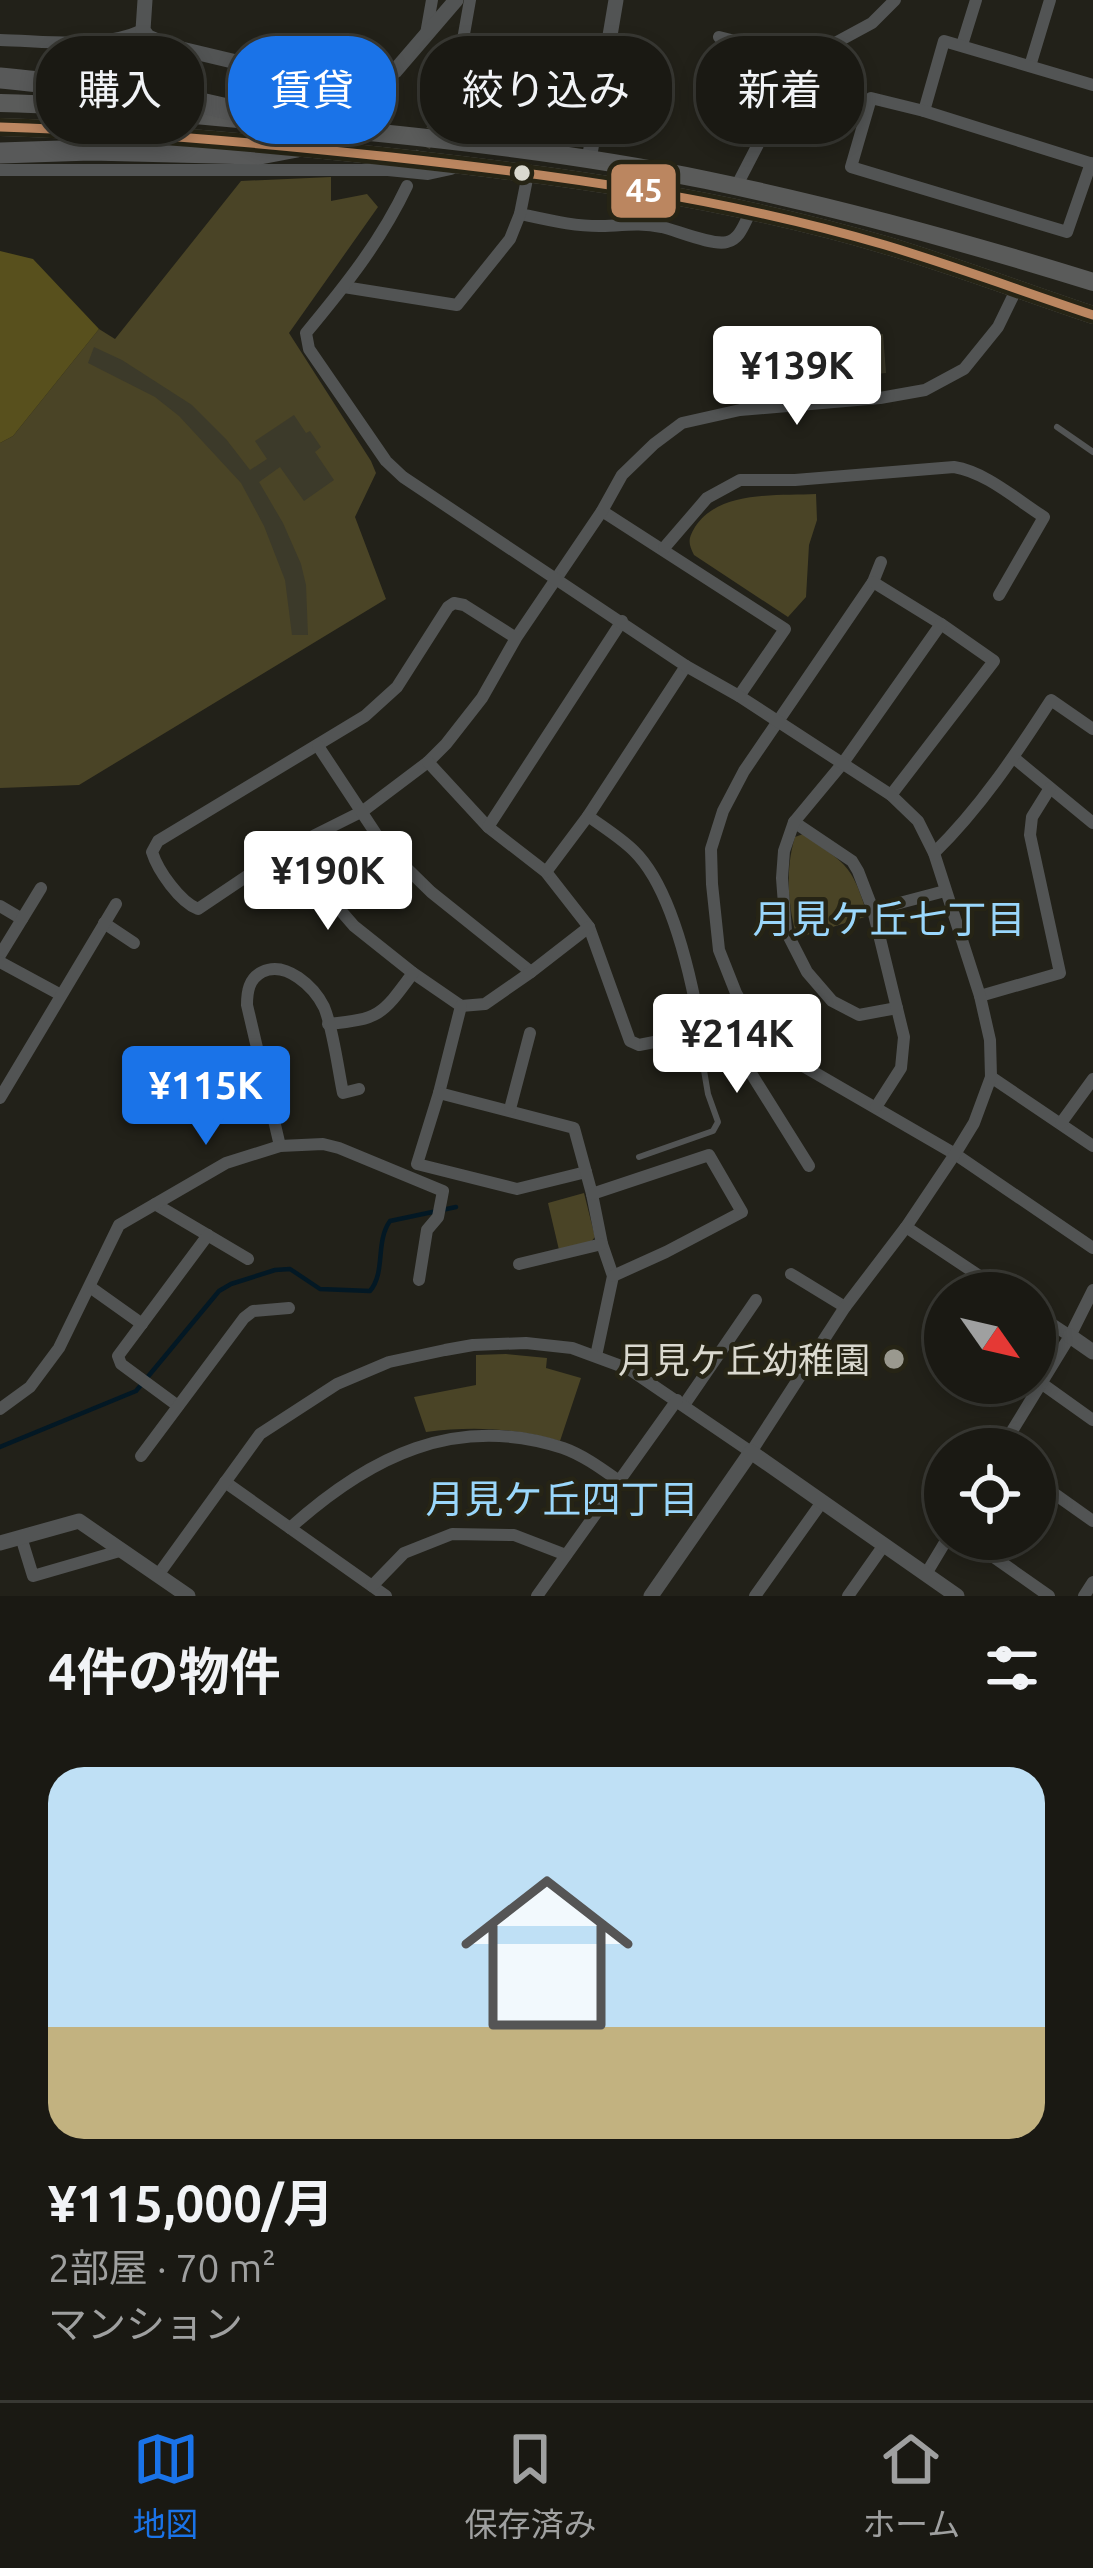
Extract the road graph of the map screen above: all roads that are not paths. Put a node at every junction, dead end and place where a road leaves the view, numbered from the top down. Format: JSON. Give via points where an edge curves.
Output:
{"nodes":[{"id":1,"x":146,"y":0,"type":"edge"},
{"id":2,"x":432,"y":0,"type":"edge"},
{"id":3,"x":456,"y":0,"type":"edge"},
{"id":4,"x":470,"y":0,"type":"edge"},
{"id":5,"x":616,"y":0,"type":"edge"},
{"id":6,"x":895,"y":0,"type":"edge"},
{"id":7,"x":976,"y":0,"type":"edge"},
{"id":8,"x":1050,"y":0,"type":"edge"},
{"id":9,"x":143,"y":30,"type":"junction"},
{"id":10,"x":426,"y":36,"type":"joint"},
{"id":11,"x":464,"y":36,"type":"edge"},
{"id":12,"x":847,"y":36,"type":"edge"},
{"id":13,"x":0,"y":40,"type":"edge"},
{"id":14,"x":420,"y":42,"type":"edge"},
{"id":15,"x":962,"y":45,"type":"junction"},
{"id":16,"x":1030,"y":66,"type":"junction"},
{"id":17,"x":0,"y":78,"type":"edge"},
{"id":18,"x":1093,"y":85,"type":"edge"},
{"id":19,"x":0,"y":103,"type":"edge"},
{"id":20,"x":228,"y":107,"type":"edge"},
{"id":21,"x":924,"y":111,"type":"junction"},
{"id":22,"x":228,"y":119,"type":"edge"},
{"id":23,"x":0,"y":127,"type":"edge"},
{"id":24,"x":396,"y":135,"type":"edge"},
{"id":25,"x":758,"y":144,"type":"edge"},
{"id":26,"x":297,"y":147,"type":"junction"},
{"id":27,"x":0,"y":153,"type":"edge"},
{"id":28,"x":589,"y":160,"type":"junction"},
{"id":29,"x":1092,"y":164,"type":"edge"},
{"id":30,"x":464,"y":166,"type":"junction"},
{"id":31,"x":0,"y":170,"type":"edge"},
{"id":32,"x":528,"y":174,"type":"junction"},
{"id":33,"x":406,"y":186,"type":"dead end"},
{"id":34,"x":736,"y":187,"type":"junction"},
{"id":35,"x":653,"y":194,"type":"junction"},
{"id":36,"x":750,"y":213,"type":"junction"},
{"id":37,"x":520,"y":214,"type":"junction"},
{"id":38,"x":647,"y":224,"type":"junction"},
{"id":39,"x":1093,"y":282,"type":"edge"},
{"id":40,"x":344,"y":287,"type":"junction"},
{"id":41,"x":1016,"y":290,"type":"junction"},
{"id":42,"x":1093,"y":315,"type":"edge"},
{"id":43,"x":1058,"y":427,"type":"dead end"},
{"id":44,"x":1093,"y":452,"type":"edge"},
{"id":45,"x":602,"y":511,"type":"junction"},
{"id":46,"x":664,"y":548,"type":"junction"},
{"id":47,"x":881,"y":562,"type":"dead end"},
{"id":48,"x":556,"y":580,"type":"junction"},
{"id":49,"x":873,"y":582,"type":"junction"},
{"id":50,"x":999,"y":595,"type":"dead end"},
{"id":51,"x":622,"y":621,"type":"junction"},
{"id":52,"x":940,"y":624,"type":"junction"},
{"id":53,"x":515,"y":638,"type":"junction"},
{"id":54,"x":686,"y":665,"type":"junction"},
{"id":55,"x":739,"y":696,"type":"junction"},
{"id":56,"x":777,"y":722,"type":"junction"},
{"id":57,"x":1093,"y":729,"type":"edge"},
{"id":58,"x":318,"y":746,"type":"junction"},
{"id":59,"x":1013,"y":758,"type":"junction"},
{"id":60,"x":428,"y":762,"type":"junction"},
{"id":61,"x":843,"y":763,"type":"junction"},
{"id":62,"x":1050,"y":788,"type":"junction"},
{"id":63,"x":891,"y":795,"type":"junction"},
{"id":64,"x":363,"y":811,"type":"junction"},
{"id":65,"x":588,"y":816,"type":"junction"},
{"id":66,"x":794,"y":822,"type":"junction"},
{"id":67,"x":1093,"y":823,"type":"edge"},
{"id":68,"x":488,"y":827,"type":"junction"},
{"id":69,"x":287,"y":849,"type":"junction"},
{"id":70,"x":934,"y":853,"type":"junction"},
{"id":71,"x":546,"y":872,"type":"junction"},
{"id":72,"x":41,"y":888,"type":"dead end"},
{"id":73,"x":945,"y":891,"type":"junction"},
{"id":74,"x":116,"y":904,"type":"dead end"},
{"id":75,"x":0,"y":906,"type":"edge"},
{"id":76,"x":873,"y":910,"type":"junction"},
{"id":77,"x":22,"y":919,"type":"junction"},
{"id":78,"x":104,"y":923,"type":"junction"},
{"id":79,"x":589,"y":927,"type":"junction"},
{"id":80,"x":134,"y":943,"type":"dead end"},
{"id":81,"x":0,"y":958,"type":"edge"},
{"id":82,"x":413,"y":973,"type":"junction"},
{"id":83,"x":531,"y":973,"type":"junction"},
{"id":84,"x":61,"y":995,"type":"junction"},
{"id":85,"x":980,"y":997,"type":"junction"},
{"id":86,"x":461,"y":1006,"type":"junction"},
{"id":87,"x":897,"y":1008,"type":"junction"},
{"id":88,"x":753,"y":1023,"type":"junction"},
{"id":89,"x":328,"y":1024,"type":"junction"},
{"id":90,"x":696,"y":1032,"type":"junction"},
{"id":91,"x":530,"y":1033,"type":"dead end"},
{"id":92,"x":991,"y":1077,"type":"junction"},
{"id":93,"x":1093,"y":1079,"type":"edge"},
{"id":94,"x":359,"y":1089,"type":"dead end"},
{"id":95,"x":440,"y":1093,"type":"junction"},
{"id":96,"x":0,"y":1098,"type":"edge"},
{"id":97,"x":876,"y":1107,"type":"junction"},
{"id":98,"x":510,"y":1109,"type":"junction"},
{"id":99,"x":1061,"y":1123,"type":"junction"},
{"id":100,"x":280,"y":1146,"type":"junction"},
{"id":101,"x":1093,"y":1146,"type":"edge"},
{"id":102,"x":956,"y":1154,"type":"junction"},
{"id":103,"x":638,"y":1157,"type":"dead end"},
{"id":104,"x":809,"y":1166,"type":"dead end"},
{"id":105,"x":586,"y":1172,"type":"junction"},
{"id":106,"x":592,"y":1194,"type":"junction"},
{"id":107,"x":155,"y":1204,"type":"junction"},
{"id":108,"x":906,"y":1227,"type":"junction"},
{"id":109,"x":208,"y":1235,"type":"junction"},
{"id":110,"x":602,"y":1244,"type":"junction"},
{"id":111,"x":1093,"y":1247,"type":"edge"},
{"id":112,"x":248,"y":1259,"type":"dead end"},
{"id":113,"x":519,"y":1264,"type":"dead end"},
{"id":114,"x":974,"y":1272,"type":"edge"},
{"id":115,"x":791,"y":1274,"type":"dead end"},
{"id":116,"x":613,"y":1276,"type":"junction"},
{"id":117,"x":419,"y":1280,"type":"dead end"},
{"id":118,"x":90,"y":1286,"type":"junction"},
{"id":119,"x":1093,"y":1290,"type":"edge"},
{"id":120,"x":756,"y":1300,"type":"dead end"},
{"id":121,"x":845,"y":1307,"type":"junction"},
{"id":122,"x":289,"y":1308,"type":"dead end"},
{"id":123,"x":142,"y":1324,"type":"junction"},
{"id":124,"x":1056,"y":1327,"type":"edge"},
{"id":125,"x":1070,"y":1336,"type":"junction"},
{"id":126,"x":1093,"y":1352,"type":"edge"},
{"id":127,"x":596,"y":1356,"type":"junction"},
{"id":128,"x":1056,"y":1359,"type":"edge"},
{"id":129,"x":1056,"y":1394,"type":"edge"},
{"id":130,"x":681,"y":1402,"type":"junction"},
{"id":131,"x":178,"y":1406,"type":"junction"},
{"id":132,"x":0,"y":1409,"type":"edge"},
{"id":133,"x":1093,"y":1420,"type":"edge"},
{"id":134,"x":751,"y":1452,"type":"junction"},
{"id":135,"x":140,"y":1456,"type":"dead end"},
{"id":136,"x":620,"y":1481,"type":"junction"},
{"id":137,"x":225,"y":1482,"type":"junction"},
{"id":138,"x":1056,"y":1495,"type":"edge"},
{"id":139,"x":822,"y":1502,"type":"junction"},
{"id":140,"x":1093,"y":1521,"type":"edge"},
{"id":141,"x":290,"y":1528,"type":"junction"},
{"id":142,"x":21,"y":1537,"type":"junction"},
{"id":143,"x":0,"y":1543,"type":"edge"},
{"id":144,"x":884,"y":1545,"type":"junction"},
{"id":145,"x":123,"y":1550,"type":"junction"},
{"id":146,"x":566,"y":1555,"type":"junction"},
{"id":147,"x":934,"y":1560,"type":"edge"},
{"id":148,"x":998,"y":1560,"type":"edge"},
{"id":149,"x":926,"y":1574,"type":"junction"},
{"id":150,"x":158,"y":1575,"type":"junction"},
{"id":151,"x":1093,"y":1582,"type":"edge"},
{"id":152,"x":372,"y":1586,"type":"junction"},
{"id":153,"x":952,"y":1595,"type":"edge"},
{"id":154,"x":188,"y":1596,"type":"edge"},
{"id":155,"x":386,"y":1596,"type":"edge"},
{"id":156,"x":537,"y":1596,"type":"edge"},
{"id":157,"x":651,"y":1596,"type":"edge"},
{"id":158,"x":754,"y":1596,"type":"edge"},
{"id":159,"x":848,"y":1596,"type":"edge"},
{"id":160,"x":1049,"y":1596,"type":"edge"},
{"id":161,"x":1084,"y":1596,"type":"edge"}],
"edges":[{"from":1,"to":9,"type":"street"},
{"from":2,"to":10,"type":"street"},
{"from":3,"to":10,"type":"street"},
{"from":4,"to":11,"type":"street"},
{"from":5,"to":28,"type":"street"},
{"from":6,"to":12,"type":"street"},
{"from":7,"to":15,"type":"street"},
{"from":8,"to":16,"type":"street"},
{"from":9,"to":13,"type":"street","via":[[95,42]]},
{"from":9,"to":14,"type":"street","via":[[169,46],[363,88],[383,81]]},
{"from":15,"to":16,"type":"street"},
{"from":15,"to":21,"type":"street","via":[[944,41]]},
{"from":16,"to":18,"type":"street"},
{"from":17,"to":20,"type":"highway"},
{"from":19,"to":22,"type":"highway"},
{"from":21,"to":29,"type":"street"},
{"from":21,"to":29,"type":"street","via":[[871,98],[851,167],[1067,232]]},
{"from":23,"to":26,"type":"highway"},
{"from":24,"to":28,"type":"highway"},
{"from":25,"to":34,"type":"street"},
{"from":26,"to":27,"type":"highway","via":[[260,154]]},
{"from":26,"to":30,"type":"highway"},
{"from":28,"to":34,"type":"highway"},
{"from":30,"to":31,"type":"street","via":[[428,174]]},
{"from":30,"to":32,"type":"highway"},
{"from":32,"to":35,"type":"highway"},
{"from":32,"to":37,"type":"street"},
{"from":33,"to":40,"type":"street"},
{"from":34,"to":39,"type":"highway"},
{"from":35,"to":36,"type":"highway"},
{"from":35,"to":38,"type":"street"},
{"from":36,"to":38,"type":"street","via":[[729,242]]},
{"from":36,"to":41,"type":"highway","via":[[885,245]]},
{"from":37,"to":38,"type":"street","via":[[570,224]]},
{"from":37,"to":40,"type":"street","via":[[510,239],[457,305]]},
{"from":40,"to":48,"type":"street","via":[[305,341],[386,461]]},
{"from":41,"to":42,"type":"highway"},
{"from":41,"to":45,"type":"street","via":[[964,369],[925,390],[682,424],[622,475]]},
{"from":43,"to":44,"type":"lane"},
{"from":45,"to":46,"type":"street"},
{"from":45,"to":48,"type":"street"},
{"from":46,"to":50,"type":"street","via":[[707,499],[740,479],[965,468],[1044,517]]},
{"from":46,"to":55,"type":"street","via":[[785,628]]},
{"from":47,"to":49,"type":"street"},
{"from":48,"to":51,"type":"street"},
{"from":48,"to":53,"type":"street"},
{"from":49,"to":52,"type":"street"},
{"from":49,"to":56,"type":"street"},
{"from":51,"to":54,"type":"street"},
{"from":51,"to":68,"type":"street"},
{"from":52,"to":61,"type":"street"},
{"from":52,"to":63,"type":"street","via":[[994,662]]},
{"from":53,"to":58,"type":"street","via":[[454,603],[389,696]]},
{"from":53,"to":60,"type":"street","via":[[482,698]]},
{"from":54,"to":55,"type":"street"},
{"from":54,"to":65,"type":"street"},
{"from":55,"to":56,"type":"street"},
{"from":56,"to":61,"type":"street"},
{"from":56,"to":88,"type":"street","via":[[723,811],[711,850],[719,950]]},
{"from":57,"to":59,"type":"street","via":[[1051,700]]},
{"from":58,"to":64,"type":"street"},
{"from":58,"to":69,"type":"street","via":[[158,841],[152,852],[195,909]]},
{"from":59,"to":62,"type":"street"},
{"from":59,"to":70,"type":"street"},
{"from":60,"to":64,"type":"street"},
{"from":60,"to":68,"type":"street"},
{"from":61,"to":63,"type":"street"},
{"from":61,"to":66,"type":"street"},
{"from":62,"to":67,"type":"street"},
{"from":62,"to":85,"type":"street","via":[[1030,835],[1060,974]]},
{"from":63,"to":70,"type":"street"},
{"from":64,"to":69,"type":"street"},
{"from":64,"to":83,"type":"street","via":[[411,874]]},
{"from":65,"to":71,"type":"street"},
{"from":65,"to":90,"type":"street","via":[[635,852],[654,880],[689,970]]},
{"from":66,"to":76,"type":"street","via":[[851,861]]},
{"from":66,"to":87,"type":"street","via":[[783,898],[786,931],[807,972],[832,1001],[859,1015]]},
{"from":68,"to":71,"type":"street"},
{"from":69,"to":82,"type":"street","via":[[354,926]]},
{"from":70,"to":73,"type":"street"},
{"from":71,"to":79,"type":"street"},
{"from":72,"to":77,"type":"street"},
{"from":73,"to":76,"type":"street"},
{"from":73,"to":85,"type":"street"},
{"from":74,"to":78,"type":"street"},
{"from":75,"to":77,"type":"street"},
{"from":76,"to":87,"type":"street"},
{"from":77,"to":81,"type":"street"},
{"from":78,"to":80,"type":"street"},
{"from":78,"to":84,"type":"street"},
{"from":79,"to":83,"type":"street"},
{"from":79,"to":90,"type":"street","via":[[630,1041]]},
{"from":81,"to":84,"type":"street"},
{"from":82,"to":86,"type":"street"},
{"from":82,"to":89,"type":"street","via":[[367,1020]]},
{"from":83,"to":86,"type":"street","via":[[485,1004]]},
{"from":84,"to":96,"type":"street"},
{"from":85,"to":92,"type":"street"},
{"from":86,"to":95,"type":"street"},
{"from":87,"to":97,"type":"street","via":[[901,1067]]},
{"from":88,"to":97,"type":"street","via":[[778,1052]]},
{"from":88,"to":104,"type":"street","via":[[740,1054]]},
{"from":89,"to":94,"type":"street","via":[[343,1093]]},
{"from":89,"to":100,"type":"street","via":[[321,1002],[287,971],[262,972],[248,987]]},
{"from":90,"to":103,"type":"lane","via":[[718,1122],[713,1131]]},
{"from":91,"to":98,"type":"street"},
{"from":92,"to":99,"type":"street"},
{"from":92,"to":102,"type":"street"},
{"from":93,"to":99,"type":"street"},
{"from":95,"to":98,"type":"street"},
{"from":95,"to":105,"type":"street","via":[[417,1164],[518,1189]]},
{"from":97,"to":102,"type":"street"},
{"from":98,"to":105,"type":"street","via":[[574,1128]]},
{"from":99,"to":101,"type":"street"},
{"from":100,"to":107,"type":"street","via":[[226,1163]]},
{"from":100,"to":117,"type":"street","via":[[340,1148],[443,1191]]},
{"from":102,"to":108,"type":"street"},
{"from":102,"to":111,"type":"street"},
{"from":105,"to":106,"type":"street"},
{"from":106,"to":110,"type":"street"},
{"from":106,"to":116,"type":"street","via":[[709,1155],[742,1212]]},
{"from":107,"to":109,"type":"street"},
{"from":107,"to":118,"type":"street","via":[[118,1225]]},
{"from":108,"to":114,"type":"street"},
{"from":108,"to":121,"type":"street"},
{"from":109,"to":112,"type":"street"},
{"from":109,"to":123,"type":"street"},
{"from":110,"to":113,"type":"street"},
{"from":110,"to":116,"type":"street"},
{"from":115,"to":121,"type":"street"},
{"from":116,"to":127,"type":"street"},
{"from":118,"to":123,"type":"street"},
{"from":118,"to":132,"type":"street","via":[[31,1387]]},
{"from":119,"to":125,"type":"street"},
{"from":120,"to":130,"type":"street"},
{"from":121,"to":134,"type":"street"},
{"from":122,"to":131,"type":"street","via":[[244,1318]]},
{"from":123,"to":131,"type":"street","via":[[118,1356],[121,1364]]},
{"from":124,"to":125,"type":"street"},
{"from":125,"to":126,"type":"street"},
{"from":125,"to":128,"type":"street"},
{"from":127,"to":130,"type":"street"},
{"from":127,"to":137,"type":"street","via":[[526,1343],[389,1362],[337,1384],[260,1434]]},
{"from":129,"to":133,"type":"street"},
{"from":130,"to":134,"type":"street"},
{"from":130,"to":136,"type":"street"},
{"from":131,"to":135,"type":"street"},
{"from":134,"to":139,"type":"street"},
{"from":134,"to":157,"type":"street"},
{"from":136,"to":141,"type":"street","via":[[566,1449],[514,1436],[460,1437],[376,1465]]},
{"from":136,"to":146,"type":"street"},
{"from":137,"to":141,"type":"street"},
{"from":137,"to":150,"type":"street"},
{"from":138,"to":140,"type":"street"},
{"from":139,"to":144,"type":"street"},
{"from":139,"to":158,"type":"street"},
{"from":141,"to":152,"type":"street"},
{"from":142,"to":143,"type":"street"},
{"from":142,"to":145,"type":"street","via":[[79,1521]]},
{"from":142,"to":145,"type":"street","via":[[33,1576]]},
{"from":144,"to":149,"type":"street"},
{"from":144,"to":159,"type":"street"},
{"from":145,"to":150,"type":"street"},
{"from":146,"to":152,"type":"street","via":[[514,1535],[452,1534],[404,1553]]},
{"from":146,"to":156,"type":"street"},
{"from":147,"to":149,"type":"street"},
{"from":148,"to":160,"type":"street"},
{"from":149,"to":153,"type":"street"},
{"from":150,"to":154,"type":"street"},
{"from":151,"to":161,"type":"street"},
{"from":152,"to":155,"type":"street"}]}
